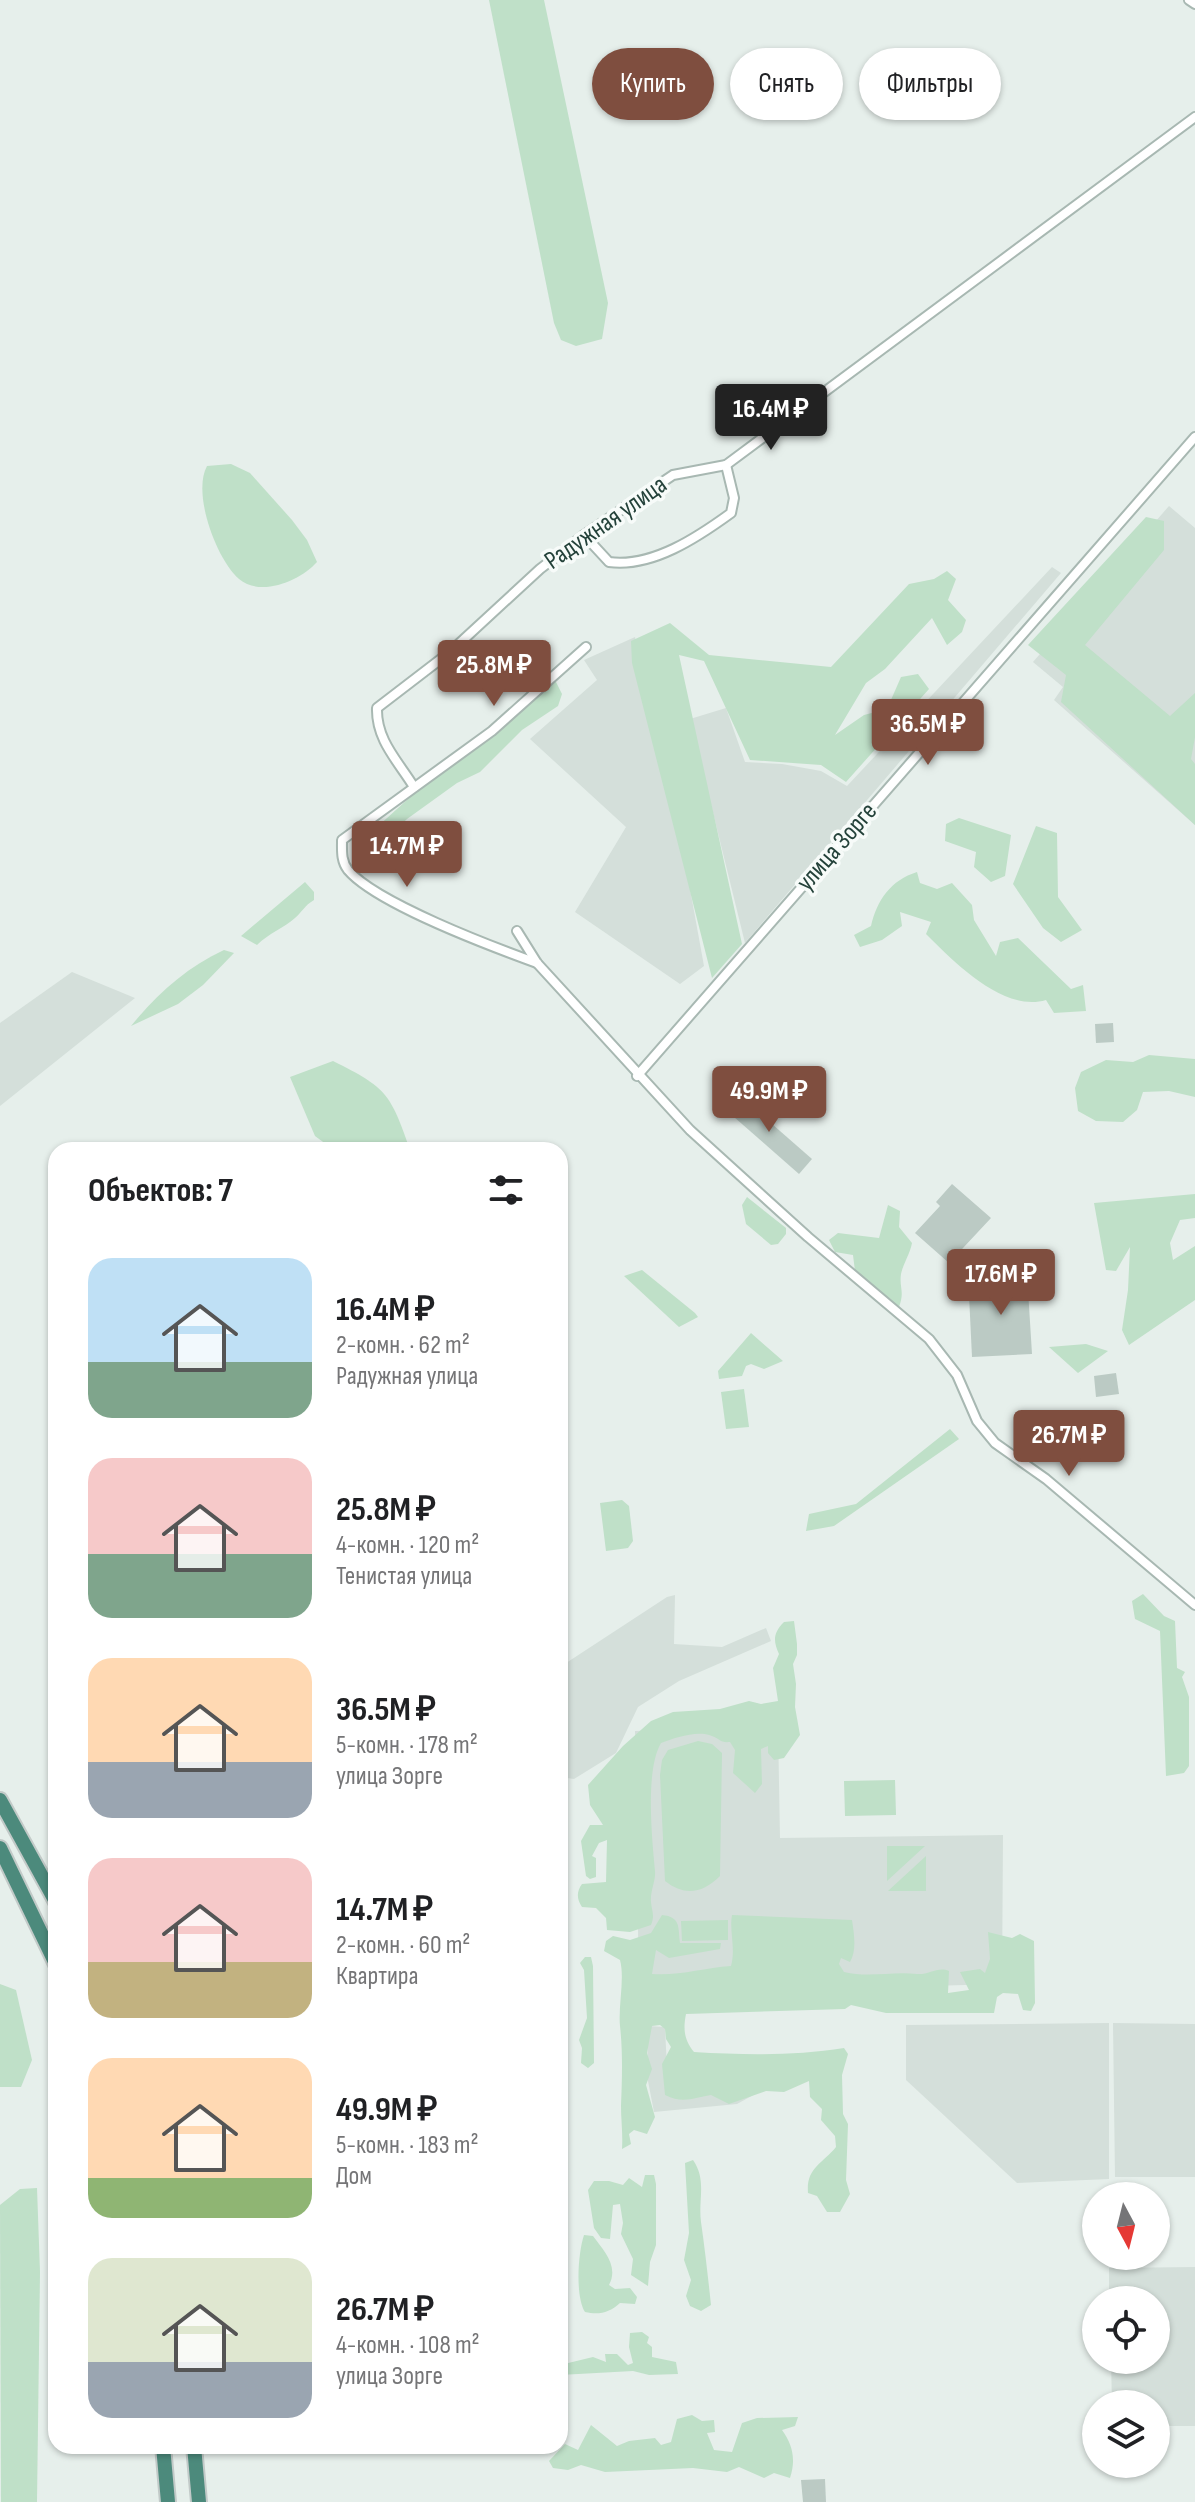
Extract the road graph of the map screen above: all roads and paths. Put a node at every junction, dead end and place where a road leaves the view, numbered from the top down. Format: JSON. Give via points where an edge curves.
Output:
{"nodes":[{"id":1,"x":1189,"y":0,"type":"edge"},
{"id":2,"x":1195,"y":4,"type":"edge"},
{"id":3,"x":1195,"y":117,"type":"edge"},
{"id":4,"x":1195,"y":437,"type":"edge"},
{"id":5,"x":726,"y":465,"type":"junction"},
{"id":6,"x":584,"y":535,"type":"junction"},
{"id":7,"x":586,"y":647,"type":"dead end"},
{"id":8,"x":414,"y":787,"type":"junction"},
{"id":9,"x":517,"y":931,"type":"dead end"},
{"id":10,"x":537,"y":963,"type":"junction"},
{"id":11,"x":637,"y":1076,"type":"junction"},
{"id":12,"x":1195,"y":1605,"type":"edge"},
{"id":13,"x":0,"y":1800,"type":"edge"},
{"id":14,"x":0,"y":1848,"type":"edge"},
{"id":15,"x":48,"y":1887,"type":"edge"},
{"id":16,"x":48,"y":1947,"type":"edge"},
{"id":17,"x":164,"y":2454,"type":"edge"},
{"id":18,"x":195,"y":2454,"type":"edge"},
{"id":19,"x":168,"y":2502,"type":"edge"},
{"id":20,"x":199,"y":2502,"type":"edge"}],
"edges":[{"from":1,"to":2,"type":"street"},
{"from":3,"to":5,"type":"street","name":"Радужная улица"},
{"from":4,"to":11,"type":"street","name":"улица Зорге"},
{"from":5,"to":6,"type":"street","name":"Радужная улица","via":[[673,475]]},
{"from":5,"to":6,"type":"street","via":[[734,498],[731,513],[685,542],[628,565],[609,562]]},
{"from":6,"to":8,"type":"street","name":"Радужная улица","via":[[377,708],[376,726],[383,742]]},
{"from":7,"to":8,"type":"street","via":[[492,731]]},
{"from":8,"to":10,"type":"street","via":[[342,840],[342,861],[371,889]]},
{"from":9,"to":10,"type":"street"},
{"from":10,"to":11,"type":"street"},
{"from":11,"to":12,"type":"street","via":[[799,1229],[929,1339],[957,1375],[977,1421],[995,1443]]},
{"from":13,"to":15,"type":"highway"},
{"from":14,"to":16,"type":"highway"},
{"from":17,"to":19,"type":"highway"},
{"from":18,"to":20,"type":"highway"}]}
